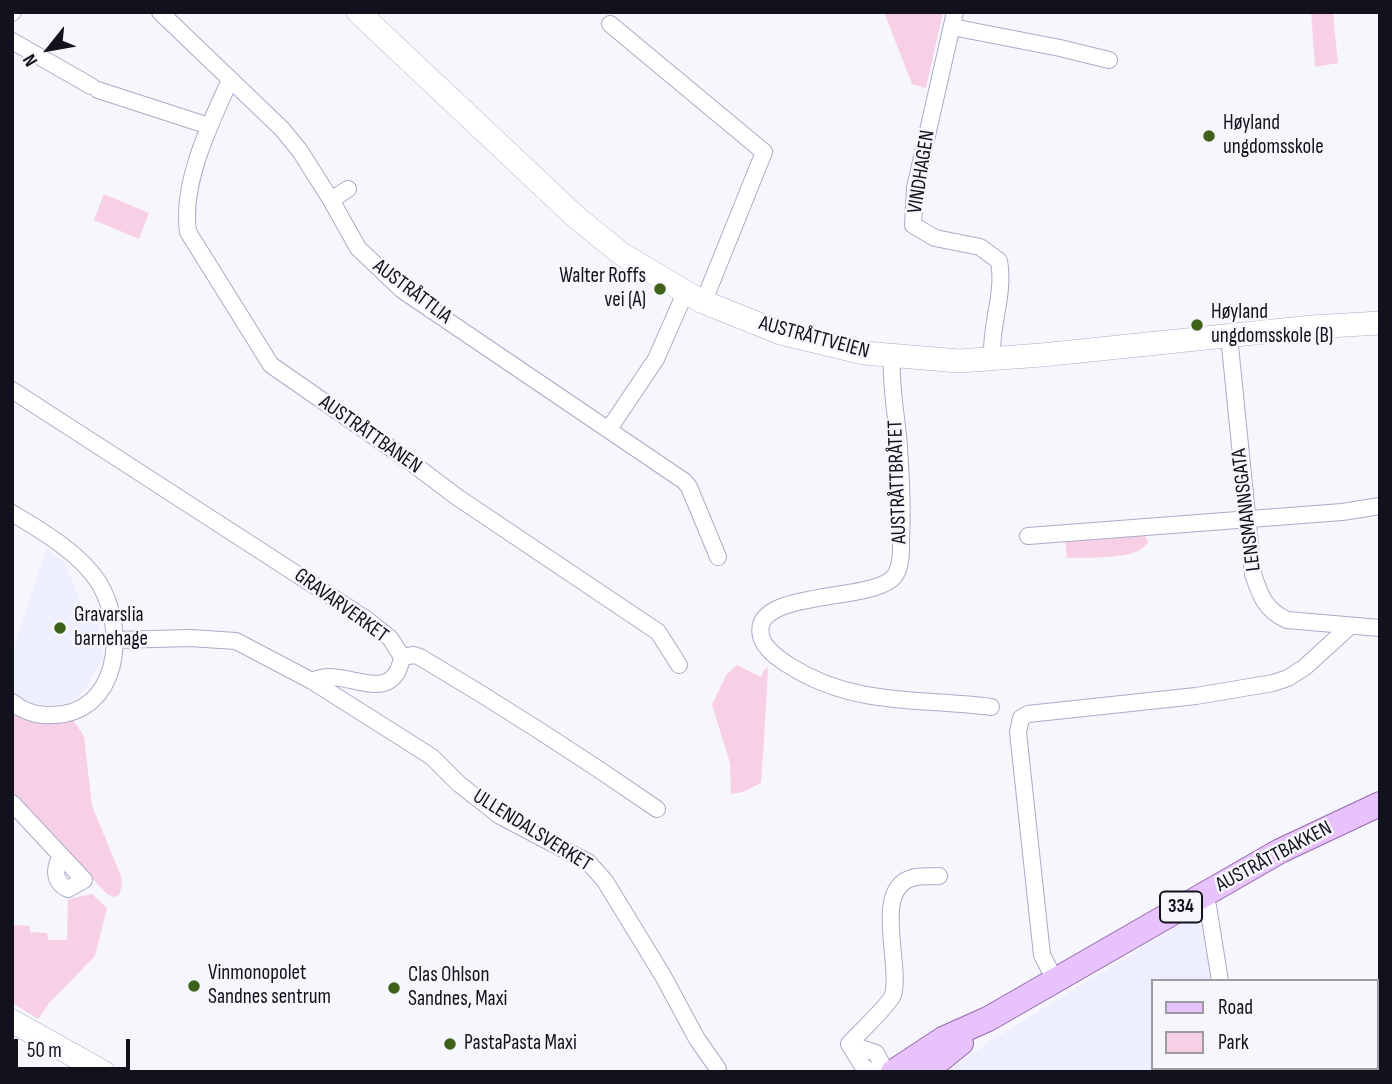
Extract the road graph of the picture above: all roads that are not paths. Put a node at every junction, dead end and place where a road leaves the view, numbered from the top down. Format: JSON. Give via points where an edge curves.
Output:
{"nodes":[{"id":1,"x":160,"y":12,"type":"edge"},
{"id":2,"x":358,"y":12,"type":"edge"},
{"id":3,"x":953,"y":19,"type":"edge"},
{"id":4,"x":610,"y":24,"type":"dead end"},
{"id":5,"x":12,"y":41,"type":"edge"},
{"id":6,"x":1109,"y":60,"type":"dead end"},
{"id":7,"x":230,"y":80,"type":"junction"},
{"id":8,"x":209,"y":126,"type":"junction"},
{"id":9,"x":348,"y":189,"type":"dead end"},
{"id":10,"x":331,"y":200,"type":"junction"},
{"id":11,"x":693,"y":297,"type":"junction"},
{"id":12,"x":1380,"y":323,"type":"edge"},
{"id":13,"x":1229,"y":336,"type":"junction"},
{"id":14,"x":892,"y":357,"type":"junction"},
{"id":15,"x":992,"y":359,"type":"junction"},
{"id":16,"x":12,"y":390,"type":"edge"},
{"id":17,"x":609,"y":429,"type":"junction"},
{"id":18,"x":1380,"y":506,"type":"edge"},
{"id":19,"x":12,"y":513,"type":"edge"},
{"id":20,"x":1247,"y":519,"type":"junction"},
{"id":21,"x":1028,"y":536,"type":"dead end"},
{"id":22,"x":718,"y":557,"type":"dead end"},
{"id":23,"x":1350,"y":626,"type":"junction"},
{"id":24,"x":1380,"y":628,"type":"edge"},
{"id":25,"x":116,"y":640,"type":"junction"},
{"id":26,"x":402,"y":657,"type":"junction"},
{"id":27,"x":679,"y":665,"type":"dead end"},
{"id":28,"x":312,"y":681,"type":"junction"},
{"id":29,"x":12,"y":702,"type":"edge"},
{"id":30,"x":991,"y":707,"type":"dead end"},
{"id":31,"x":12,"y":803,"type":"edge"},
{"id":32,"x":1380,"y":804,"type":"edge"},
{"id":33,"x":657,"y":809,"type":"dead end"},
{"id":34,"x":939,"y":876,"type":"dead end"},
{"id":35,"x":83,"y":880,"type":"dead end"},
{"id":36,"x":1208,"y":906,"type":"dead end"},
{"id":37,"x":1220,"y":979,"type":"edge"},
{"id":38,"x":1055,"y":980,"type":"junction"},
{"id":39,"x":988,"y":1019,"type":"junction"},
{"id":40,"x":12,"y":1021,"type":"edge"},
{"id":41,"x":12,"y":1031,"type":"edge"},
{"id":42,"x":849,"y":1044,"type":"junction"},
{"id":43,"x":718,"y":1069,"type":"dead end"},
{"id":44,"x":75,"y":1072,"type":"edge"},
{"id":45,"x":103,"y":1072,"type":"edge"},
{"id":46,"x":870,"y":1072,"type":"edge"},
{"id":47,"x":886,"y":1072,"type":"edge"},
{"id":48,"x":893,"y":1072,"type":"edge"},
{"id":49,"x":925,"y":1072,"type":"edge"}],
"edges":[{"from":1,"to":7,"type":"street"},
{"from":2,"to":11,"type":"main road","name":"AUSTRÅTTVEIEN","via":[[577,218],[623,255]]},
{"from":3,"to":6,"type":"street"},
{"from":3,"to":15,"type":"street","name":"VINDHAGEN","via":[[915,187],[914,225],[934,238],[980,247],[999,261],[1002,282],[993,322]]},
{"from":4,"to":11,"type":"street","via":[[764,152],[708,291]]},
{"from":5,"to":8,"type":"street","via":[[95,88]]},
{"from":7,"to":8,"type":"street","name":"AUSTRÅTTBANEN"},
{"from":7,"to":10,"type":"street","name":"AUSTRÅTTLIA","via":[[282,128]]},
{"from":8,"to":27,"type":"street","name":"AUSTRÅTTBANEN","via":[[187,200],[188,232],[271,365],[658,632]]},
{"from":9,"to":10,"type":"street"},
{"from":10,"to":17,"type":"street","name":"AUSTRÅTTLIA","via":[[358,248],[402,290]]},
{"from":11,"to":14,"type":"main road","name":"AUSTRÅTTVEIEN","via":[[800,339]]},
{"from":11,"to":17,"type":"street"},
{"from":12,"to":13,"type":"main road","name":"AUSTRÅTTVEIEN"},
{"from":13,"to":15,"type":"main road","name":"AUSTRÅTTVEIEN"},
{"from":13,"to":20,"type":"street","name":"LENSMANNSGATA"},
{"from":14,"to":15,"type":"main road","name":"AUSTRÅTTVEIEN"},
{"from":14,"to":30,"type":"street","name":"AUSTRÅTTBRÅTET","via":[[902,528],[895,576],[880,587],[777,609],[761,625],[761,636],[777,658],[809,678],[849,693]]},
{"from":16,"to":26,"type":"street","name":"GRAVARVERKET","via":[[366,619],[390,638]]},
{"from":17,"to":22,"type":"street","name":"AUSTRÅTTLIA","via":[[684,481]]},
{"from":18,"to":20,"type":"street"},
{"from":19,"to":25,"type":"street","via":[[87,567],[108,602]]},
{"from":20,"to":21,"type":"street"},
{"from":20,"to":23,"type":"street","name":"LENSMANNSGATA","via":[[1253,573],[1266,606],[1287,620]]},
{"from":23,"to":24,"type":"street","name":"LENSMANNSGATA"},
{"from":23,"to":38,"type":"street","via":[[1305,667],[1273,683],[1021,718],[1018,732],[1042,954]]},
{"from":25,"to":28,"type":"street","name":"GRAVARVERKET","via":[[236,641]]},
{"from":25,"to":29,"type":"street","via":[[108,679],[90,702],[70,715],[43,716]]},
{"from":26,"to":28,"type":"street","name":"GRAVARVERKET","via":[[396,673],[381,684],[326,677]]},
{"from":26,"to":33,"type":"street","via":[[420,657],[491,699]]},
{"from":28,"to":43,"type":"street","name":"ULLENDALSVERKET","via":[[432,757],[500,816],[588,862],[605,881]]},
{"from":31,"to":35,"type":"street"},
{"from":32,"to":38,"type":"main road","name":"AUSTRÅTTBAKKEN","number":"334","via":[[1280,851]]},
{"from":34,"to":42,"type":"street","via":[[912,878],[901,884],[889,922],[896,984],[892,999]]},
{"from":36,"to":37,"type":"street"},
{"from":38,"to":39,"type":"main road","name":"AUSTRÅTTBAKKEN","number":"334"},
{"from":39,"to":48,"type":"main road","name":"AUSTRÅTTBAKKEN","number":"334","via":[[943,1039]]},
{"from":39,"to":49,"type":"main road","name":"AUSTRÅTTBAKKEN","number":"334"},
{"from":40,"to":45,"type":"main road"},
{"from":41,"to":44,"type":"main road"},
{"from":42,"to":46,"type":"street"},
{"from":42,"to":47,"type":"street","via":[[876,1053]]}]}
